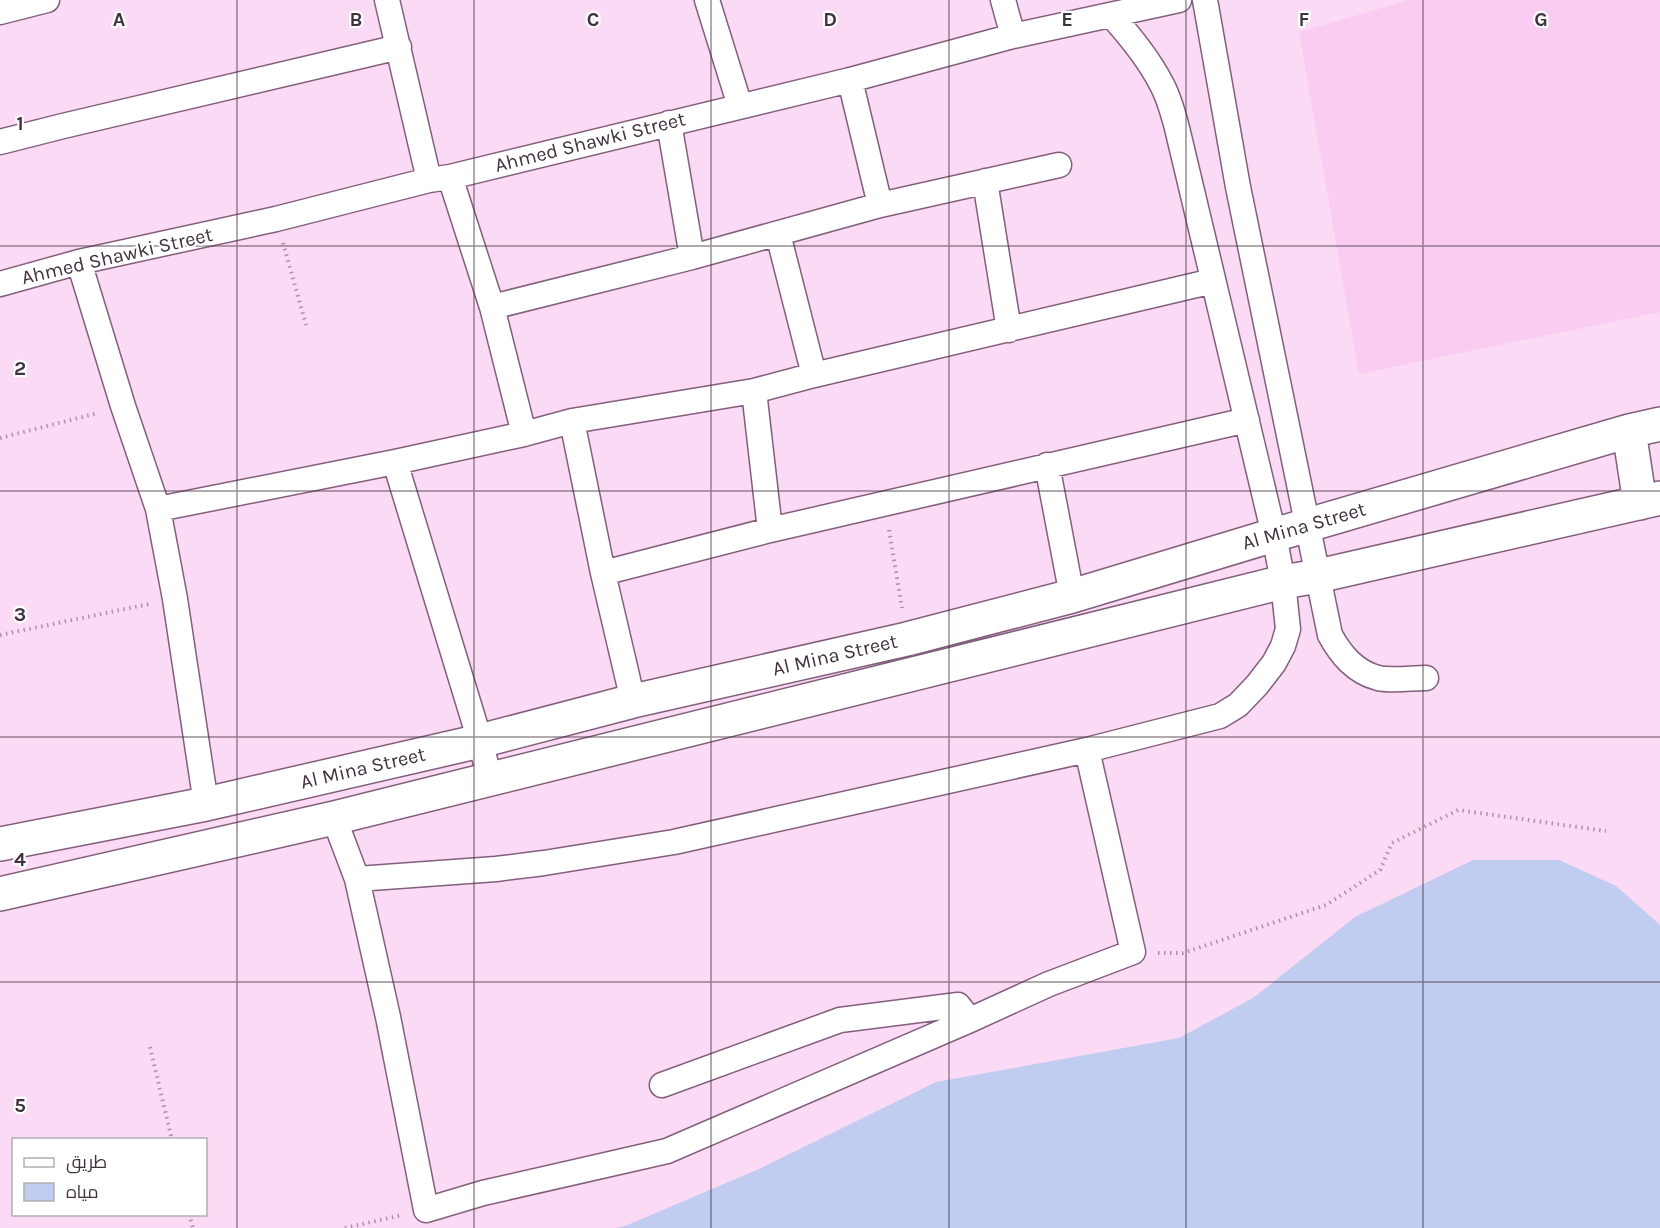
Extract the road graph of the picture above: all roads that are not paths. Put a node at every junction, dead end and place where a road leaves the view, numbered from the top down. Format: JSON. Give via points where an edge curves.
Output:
{"nodes":[{"id":1,"x":47,"y":0,"type":"edge"},
{"id":2,"x":387,"y":0,"type":"edge"},
{"id":3,"x":708,"y":0,"type":"edge"},
{"id":4,"x":1003,"y":0,"type":"edge"},
{"id":5,"x":1179,"y":0,"type":"edge"},
{"id":6,"x":1205,"y":0,"type":"edge"},
{"id":7,"x":0,"y":12,"type":"edge"},
{"id":8,"x":1111,"y":15,"type":"junction"},
{"id":9,"x":1013,"y":36,"type":"junction"},
{"id":10,"x":399,"y":47,"type":"junction"},
{"id":11,"x":850,"y":80,"type":"junction"},
{"id":12,"x":740,"y":106,"type":"junction"},
{"id":13,"x":669,"y":123,"type":"junction"},
{"id":14,"x":0,"y":142,"type":"edge"},
{"id":15,"x":1059,"y":165,"type":"dead end"},
{"id":16,"x":440,"y":178,"type":"junction"},
{"id":17,"x":985,"y":181,"type":"junction"},
{"id":18,"x":879,"y":205,"type":"junction"},
{"id":19,"x":778,"y":234,"type":"junction"},
{"id":20,"x":693,"y":257,"type":"junction"},
{"id":21,"x":79,"y":262,"type":"junction"},
{"id":22,"x":1213,"y":281,"type":"junction"},
{"id":23,"x":0,"y":284,"type":"edge"},
{"id":24,"x":492,"y":307,"type":"junction"},
{"id":25,"x":1009,"y":330,"type":"junction"},
{"id":26,"x":814,"y":375,"type":"junction"},
{"id":27,"x":754,"y":391,"type":"junction"},
{"id":28,"x":1247,"y":420,"type":"junction"},
{"id":29,"x":572,"y":421,"type":"junction"},
{"id":30,"x":1645,"y":427,"type":"edge"},
{"id":31,"x":525,"y":434,"type":"junction"},
{"id":32,"x":395,"y":462,"type":"junction"},
{"id":33,"x":1047,"y":465,"type":"junction"},
{"id":34,"x":1650,"y":501,"type":"edge"},
{"id":35,"x":158,"y":509,"type":"junction"},
{"id":36,"x":1308,"y":525,"type":"junction"},
{"id":37,"x":770,"y":530,"type":"junction"},
{"id":38,"x":1274,"y":535,"type":"junction"},
{"id":39,"x":603,"y":573,"type":"junction"},
{"id":40,"x":1318,"y":576,"type":"junction"},
{"id":41,"x":1283,"y":582,"type":"junction"},
{"id":42,"x":1072,"y":597,"type":"junction"},
{"id":43,"x":1426,"y":678,"type":"dead end"},
{"id":44,"x":633,"y":701,"type":"junction"},
{"id":45,"x":480,"y":741,"type":"junction"},
{"id":46,"x":1087,"y":750,"type":"junction"},
{"id":47,"x":490,"y":779,"type":"junction"},
{"id":48,"x":206,"y":804,"type":"junction"},
{"id":49,"x":334,"y":818,"type":"junction"},
{"id":50,"x":0,"y":844,"type":"edge"},
{"id":51,"x":357,"y":879,"type":"junction"},
{"id":52,"x":0,"y":894,"type":"edge"},
{"id":53,"x":970,"y":1020,"type":"junction"},
{"id":54,"x":662,"y":1085,"type":"dead end"}],
"edges":[{"from":1,"to":7,"type":"street"},
{"from":2,"to":10,"type":"street"},
{"from":3,"to":12,"type":"street"},
{"from":4,"to":9,"type":"street"},
{"from":5,"to":8,"type":"street","name":"Ahmed Shawki Street"},
{"from":6,"to":36,"type":"street","via":[[1238,187]]},
{"from":8,"to":9,"type":"street","name":"Ahmed Shawki Street"},
{"from":8,"to":22,"type":"street","via":[[1134,41],[1169,101]]},
{"from":9,"to":11,"type":"street","name":"Ahmed Shawki Street"},
{"from":10,"to":14,"type":"street"},
{"from":10,"to":16,"type":"street"},
{"from":11,"to":12,"type":"street","name":"Ahmed Shawki Street"},
{"from":11,"to":18,"type":"street"},
{"from":12,"to":13,"type":"street","name":"Ahmed Shawki Street"},
{"from":13,"to":16,"type":"street","name":"Ahmed Shawki Street"},
{"from":13,"to":20,"type":"street"},
{"from":15,"to":17,"type":"street"},
{"from":16,"to":21,"type":"street","name":"Ahmed Shawki Street"},
{"from":16,"to":24,"type":"street"},
{"from":17,"to":18,"type":"street"},
{"from":17,"to":25,"type":"street"},
{"from":18,"to":19,"type":"street"},
{"from":19,"to":20,"type":"street"},
{"from":19,"to":26,"type":"street"},
{"from":20,"to":24,"type":"street"},
{"from":21,"to":23,"type":"street","name":"Ahmed Shawki Street"},
{"from":21,"to":35,"type":"street"},
{"from":22,"to":25,"type":"street"},
{"from":22,"to":28,"type":"street"},
{"from":24,"to":31,"type":"street"},
{"from":25,"to":26,"type":"street"},
{"from":26,"to":27,"type":"street"},
{"from":27,"to":29,"type":"street"},
{"from":27,"to":37,"type":"street"},
{"from":28,"to":33,"type":"street"},
{"from":28,"to":38,"type":"street"},
{"from":29,"to":31,"type":"street"},
{"from":29,"to":39,"type":"street"},
{"from":30,"to":34,"type":"main road"},
{"from":30,"to":36,"type":"main road","name":"Al Mina Street"},
{"from":31,"to":32,"type":"street"},
{"from":32,"to":35,"type":"street"},
{"from":32,"to":45,"type":"street"},
{"from":33,"to":37,"type":"street"},
{"from":33,"to":42,"type":"street"},
{"from":34,"to":40,"type":"main road","name":"Al Mina Street"},
{"from":35,"to":48,"type":"street"},
{"from":36,"to":38,"type":"main road","name":"Al Mina Street"},
{"from":36,"to":40,"type":"street"},
{"from":37,"to":39,"type":"street"},
{"from":38,"to":41,"type":"street"},
{"from":38,"to":42,"type":"main road","name":"Al Mina Street"},
{"from":39,"to":44,"type":"street"},
{"from":40,"to":41,"type":"main road","name":"Al Mina Street"},
{"from":40,"to":43,"type":"street","via":[[1330,635],[1349,663],[1379,679]]},
{"from":41,"to":46,"type":"street","via":[[1288,629],[1283,646],[1274,663],[1238,705],[1220,716]]},
{"from":41,"to":47,"type":"main road","name":"Al Mina Street"},
{"from":42,"to":44,"type":"main road","name":"Al Mina Street"},
{"from":44,"to":45,"type":"main road","name":"Al Mina Street"},
{"from":45,"to":47,"type":"street"},
{"from":45,"to":48,"type":"main road","name":"Al Mina Street"},
{"from":46,"to":51,"type":"street","via":[[663,844],[496,869]]},
{"from":46,"to":53,"type":"street","via":[[1133,952]]},
{"from":47,"to":49,"type":"main road","name":"Al Mina Street"},
{"from":48,"to":50,"type":"main road","name":"Al Mina Street"},
{"from":49,"to":51,"type":"street"},
{"from":49,"to":52,"type":"main road","name":"Al Mina Street"},
{"from":51,"to":53,"type":"street","via":[[426,1210],[667,1151]]},
{"from":53,"to":54,"type":"street","via":[[958,1005],[840,1020]]}]}
